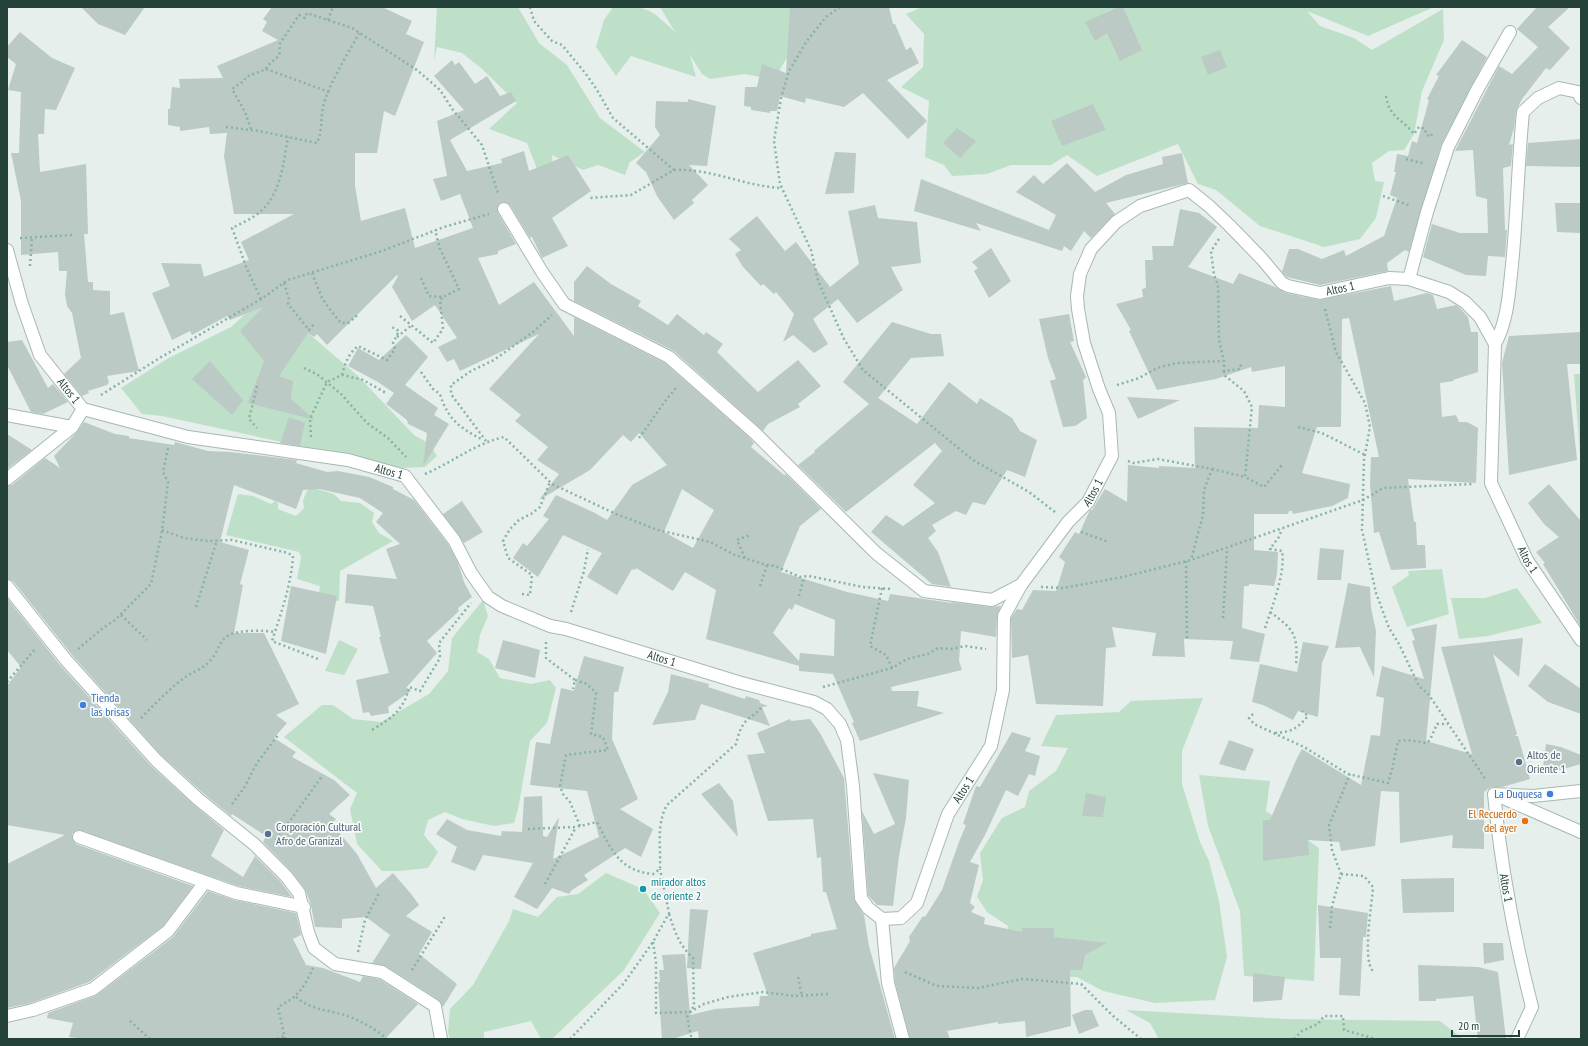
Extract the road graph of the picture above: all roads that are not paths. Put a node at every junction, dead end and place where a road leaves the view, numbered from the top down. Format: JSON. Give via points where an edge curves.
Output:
{"nodes":[{"id":1,"x":1510,"y":32,"type":"dead end"},
{"id":2,"x":1581,"y":98,"type":"edge"},
{"id":3,"x":504,"y":210,"type":"road end"},
{"id":4,"x":7,"y":250,"type":"edge"},
{"id":5,"x":1409,"y":279,"type":"junction"},
{"id":6,"x":1495,"y":344,"type":"junction"},
{"id":7,"x":84,"y":409,"type":"junction"},
{"id":8,"x":7,"y":414,"type":"edge"},
{"id":9,"x":72,"y":427,"type":"junction"},
{"id":10,"x":7,"y":479,"type":"edge"},
{"id":11,"x":1021,"y":585,"type":"junction"},
{"id":12,"x":7,"y":586,"type":"edge"},
{"id":13,"x":1581,"y":640,"type":"edge"},
{"id":14,"x":1581,"y":791,"type":"edge"},
{"id":15,"x":1494,"y":794,"type":"junction"},
{"id":16,"x":1581,"y":832,"type":"edge"},
{"id":17,"x":79,"y":837,"type":"dead end"},
{"id":18,"x":205,"y":882,"type":"junction"},
{"id":19,"x":304,"y":908,"type":"junction"},
{"id":20,"x":882,"y":919,"type":"junction"},
{"id":21,"x":7,"y":1016,"type":"edge"},
{"id":22,"x":441,"y":1039,"type":"edge"},
{"id":23,"x":903,"y":1039,"type":"edge"},
{"id":24,"x":1517,"y":1039,"type":"edge"}],
"edges":[{"from":1,"to":5,"type":"street","via":[[1448,147]]},
{"from":2,"to":6,"type":"street","via":[[1578,92],[1559,88],[1538,98],[1523,112],[1508,306],[1502,331]]},
{"from":3,"to":11,"type":"street","via":[[564,304],[669,357],[755,433],[876,554],[924,591],[992,600]]},
{"from":4,"to":7,"type":"street","name":"Altos 1","via":[[40,355]]},
{"from":5,"to":6,"type":"street","name":"Altos 1","via":[[1449,292],[1465,302],[1480,317]]},
{"from":5,"to":11,"type":"street","name":"Altos 1","via":[[1390,278],[1320,293],[1282,283],[1229,225],[1189,190],[1140,206],[1116,222],[1091,249],[1080,274],[1077,296],[1084,343],[1098,389],[1109,413],[1112,456],[1088,502],[1068,522]]},
{"from":6,"to":13,"type":"street","name":"Altos 1","via":[[1491,483],[1527,560]]},
{"from":7,"to":9,"type":"street"},
{"from":7,"to":20,"type":"street","name":"Altos 1","via":[[188,437],[348,460],[409,476],[454,540],[471,573],[488,597],[502,606],[550,626],[768,691],[814,702],[827,708],[840,724],[847,740],[861,898],[868,908]]},
{"from":8,"to":9,"type":"street"},
{"from":9,"to":10,"type":"street"},
{"from":11,"to":20,"type":"street","name":"Altos 1","via":[[1004,616],[1003,690],[991,746],[948,814],[917,903],[901,918]]},
{"from":12,"to":19,"type":"street","via":[[66,660],[127,730],[198,799],[223,818],[286,876],[299,893]]},
{"from":14,"to":15,"type":"street","via":[[1534,796]]},
{"from":15,"to":16,"type":"street"},
{"from":15,"to":24,"type":"street","name":"Altos 1","via":[[1507,896],[1532,1007]]},
{"from":17,"to":18,"type":"street"},
{"from":18,"to":19,"type":"street","via":[[236,893]]},
{"from":18,"to":21,"type":"street","via":[[168,931],[93,989],[33,1010]]},
{"from":19,"to":22,"type":"street","via":[[314,948],[335,964],[382,972],[436,1006]]},
{"from":20,"to":23,"type":"street","via":[[888,983]]}]}
